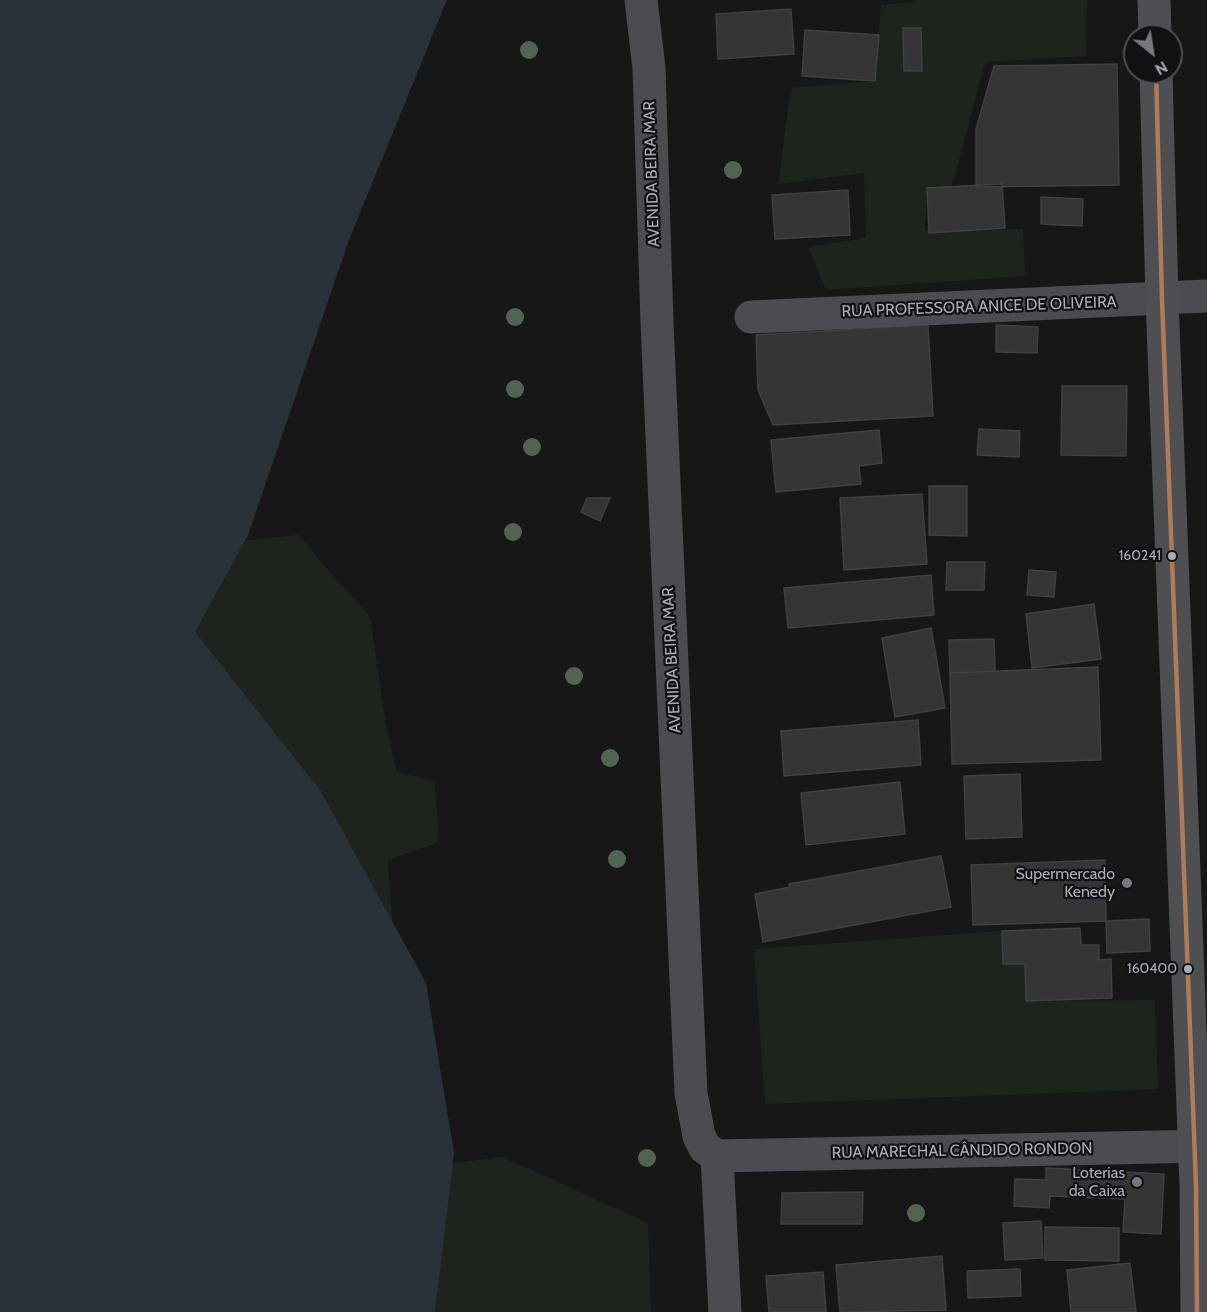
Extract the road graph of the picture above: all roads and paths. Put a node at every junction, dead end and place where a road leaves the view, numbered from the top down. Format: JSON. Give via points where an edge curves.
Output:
{"nodes":[{"id":1,"x":641,"y":0,"type":"edge"},
{"id":2,"x":1154,"y":0,"type":"edge"},
{"id":3,"x":1155,"y":24,"type":"edge"},
{"id":4,"x":1156,"y":84,"type":"edge"},
{"id":5,"x":1207,"y":297,"type":"edge"},
{"id":6,"x":1162,"y":299,"type":"junction"},
{"id":7,"x":751,"y":317,"type":"dead end"},
{"id":8,"x":1200,"y":1146,"type":"edge"},
{"id":9,"x":717,"y":1156,"type":"junction"},
{"id":10,"x":725,"y":1312,"type":"edge"},
{"id":11,"x":1197,"y":1312,"type":"edge"}],
"edges":[{"from":1,"to":9,"type":"street","name":"AVENIDA BEIRA MAR","via":[[649,68],[691,1093],[699,1136],[705,1148]]},
{"from":2,"to":3,"type":"main road"},
{"from":4,"to":6,"type":"main road"},
{"from":5,"to":6,"type":"street","name":"RUA PROFESSORA ANICE DE OLIVEIRA"},
{"from":6,"to":7,"type":"street","name":"RUA PROFESSORA ANICE DE OLIVEIRA"},
{"from":6,"to":8,"type":"main road"},
{"from":8,"to":9,"type":"street","name":"RUA MARECHAL CÂNDIDO RONDON"},
{"from":8,"to":11,"type":"main road"},
{"from":9,"to":10,"type":"street"}]}
